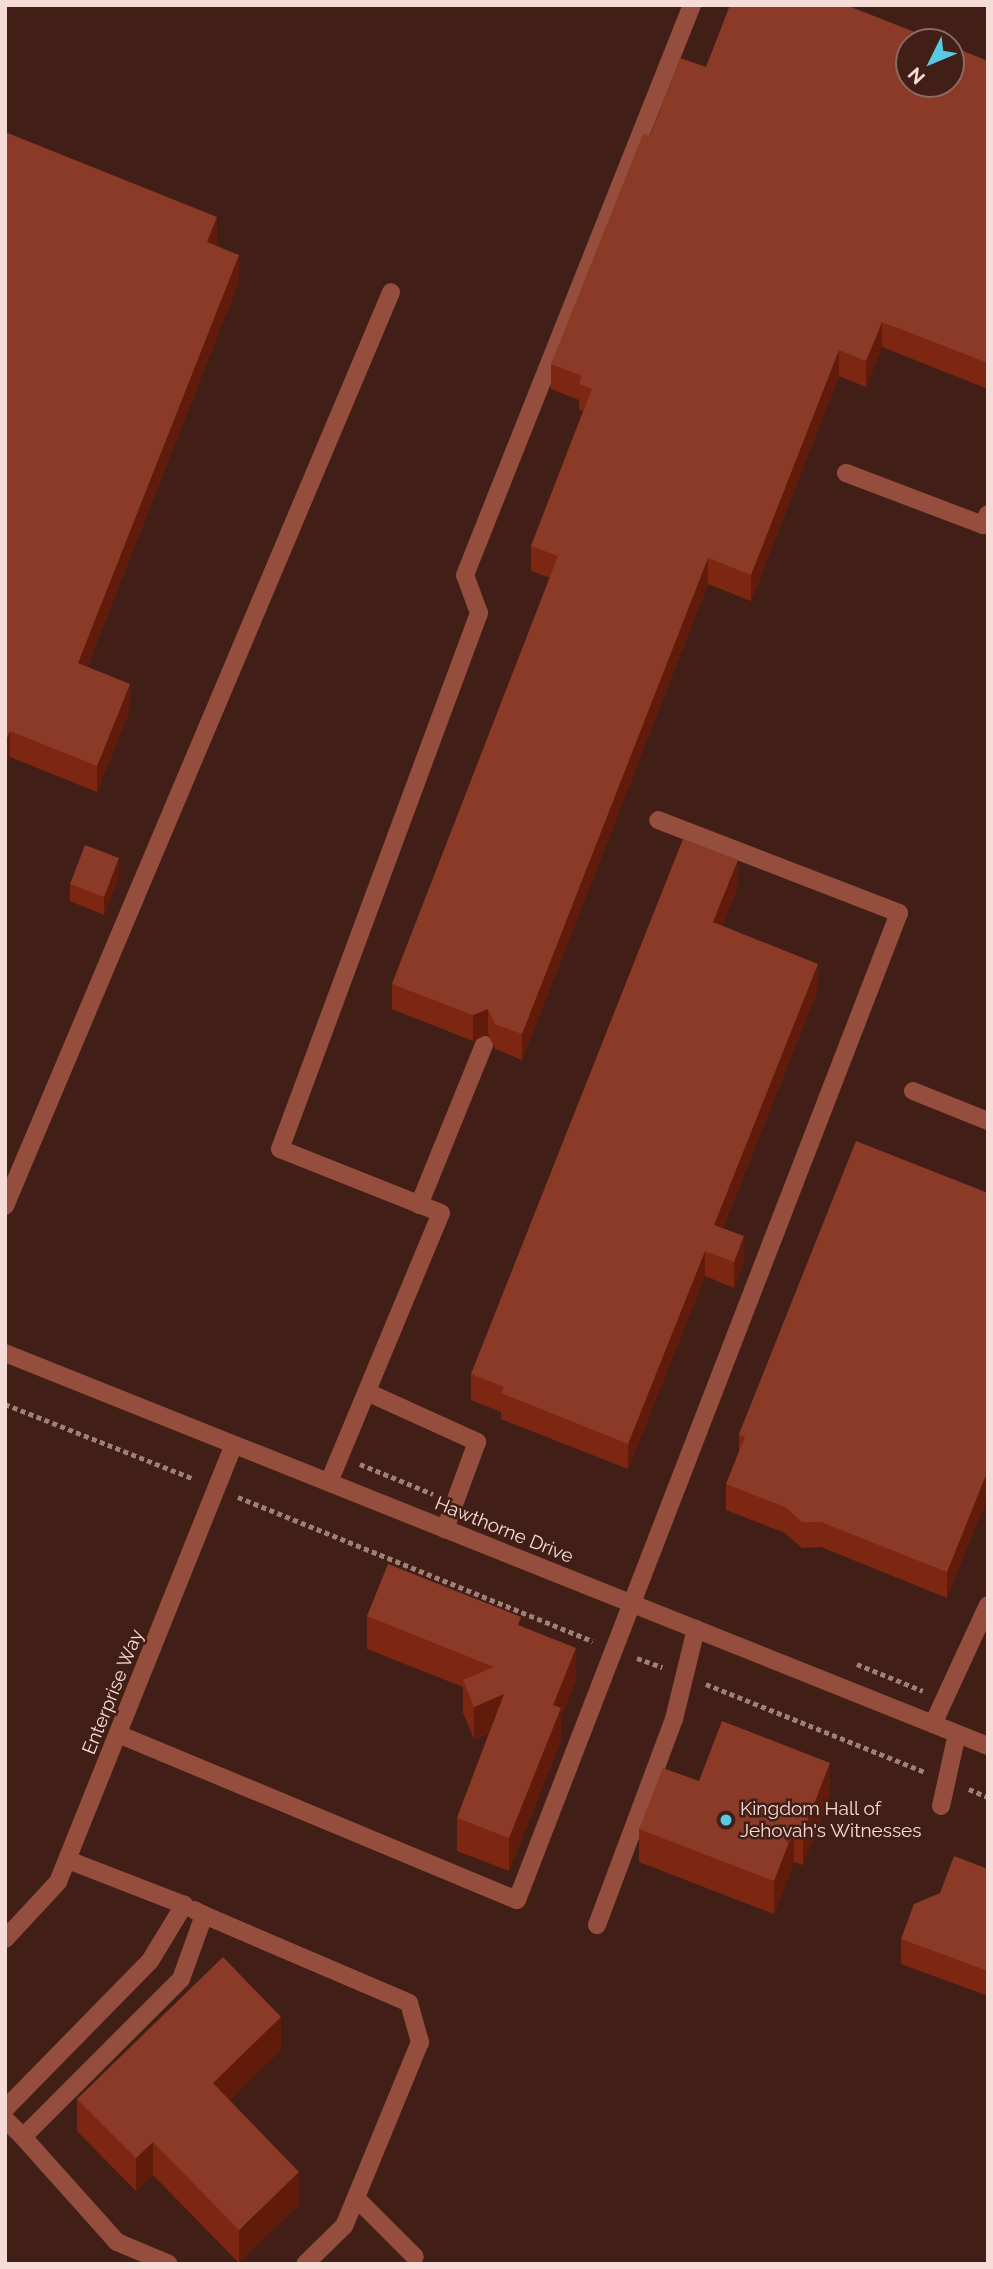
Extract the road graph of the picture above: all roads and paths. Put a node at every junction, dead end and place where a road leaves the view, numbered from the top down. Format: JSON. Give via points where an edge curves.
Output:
{"nodes":[{"id":1,"x":692,"y":5,"type":"edge"},
{"id":2,"x":391,"y":292,"type":"dead end"},
{"id":3,"x":846,"y":473,"type":"dead end"},
{"id":4,"x":988,"y":514,"type":"edge"},
{"id":5,"x":658,"y":820,"type":"dead end"},
{"id":6,"x":484,"y":1045,"type":"dead end"},
{"id":7,"x":913,"y":1091,"type":"dead end"},
{"id":8,"x":988,"y":1121,"type":"edge"},
{"id":9,"x":419,"y":1205,"type":"junction"},
{"id":10,"x":5,"y":1206,"type":"edge"},
{"id":11,"x":5,"y":1353,"type":"edge"},
{"id":12,"x":366,"y":1392,"type":"junction"},
{"id":13,"x":5,"y":1404,"type":"edge"},
{"id":14,"x":234,"y":1445,"type":"junction"},
{"id":15,"x":181,"y":1474,"type":"dead end"},
{"id":16,"x":401,"y":1478,"type":"dead end"},
{"id":17,"x":329,"y":1482,"type":"junction"},
{"id":18,"x":422,"y":1489,"type":"dead end"},
{"id":19,"x":445,"y":1529,"type":"junction"},
{"id":20,"x":631,"y":1604,"type":"junction"},
{"id":21,"x":988,"y":1605,"type":"edge"},
{"id":22,"x":696,"y":1629,"type":"junction"},
{"id":23,"x":933,"y":1724,"type":"junction"},
{"id":24,"x":118,"y":1734,"type":"junction"},
{"id":25,"x":957,"y":1734,"type":"junction"},
{"id":26,"x":988,"y":1746,"type":"edge"},
{"id":27,"x":941,"y":1806,"type":"dead end"},
{"id":28,"x":68,"y":1860,"type":"junction"},
{"id":29,"x":184,"y":1905,"type":"junction"},
{"id":30,"x":204,"y":1915,"type":"junction"},
{"id":31,"x":597,"y":1925,"type":"dead end"},
{"id":32,"x":5,"y":1939,"type":"edge"},
{"id":33,"x":5,"y":2109,"type":"edge"},
{"id":34,"x":5,"y":2119,"type":"edge"},
{"id":35,"x":23,"y":2137,"type":"junction"},
{"id":36,"x":356,"y":2198,"type":"junction"},
{"id":37,"x":415,"y":2257,"type":"dead end"},
{"id":38,"x":169,"y":2264,"type":"edge"},
{"id":39,"x":305,"y":2264,"type":"edge"}],
"edges":[{"from":1,"to":9,"type":"street","via":[[465,575],[479,613],[280,1149]]},
{"from":2,"to":10,"type":"street"},
{"from":3,"to":4,"type":"street","via":[[983,525]]},
{"from":5,"to":20,"type":"street","via":[[899,913]]},
{"from":6,"to":9,"type":"street"},
{"from":7,"to":8,"type":"street"},
{"from":9,"to":12,"type":"street","via":[[440,1213]]},
{"from":11,"to":14,"type":"street","name":"Hawthorne Drive"},
{"from":12,"to":17,"type":"street"},
{"from":12,"to":19,"type":"street","via":[[477,1442]]},
{"from":13,"to":15,"type":"path"},
{"from":14,"to":17,"type":"street","name":"Hawthorne Drive"},
{"from":14,"to":24,"type":"street","name":"Enterprise Way"},
{"from":16,"to":18,"type":"path"},
{"from":17,"to":19,"type":"street","name":"Hawthorne Drive"},
{"from":19,"to":20,"type":"street","name":"Hawthorne Drive"},
{"from":20,"to":22,"type":"street","name":"Hawthorne Drive"},
{"from":20,"to":24,"type":"street","via":[[517,1900]]},
{"from":21,"to":23,"type":"street"},
{"from":22,"to":23,"type":"street","name":"Hawthorne Drive"},
{"from":22,"to":31,"type":"street","via":[[674,1719]]},
{"from":23,"to":25,"type":"street","name":"Hawthorne Drive"},
{"from":24,"to":28,"type":"street","name":"Enterprise Way"},
{"from":25,"to":26,"type":"street","name":"Hawthorne Drive"},
{"from":25,"to":27,"type":"street"},
{"from":28,"to":29,"type":"street"},
{"from":28,"to":32,"type":"street","name":"Enterprise Way","via":[[58,1882]]},
{"from":29,"to":30,"type":"street"},
{"from":29,"to":33,"type":"street","via":[[150,1961]]},
{"from":30,"to":35,"type":"street","via":[[181,1979]]},
{"from":30,"to":36,"type":"street","via":[[409,2004],[420,2042]]},
{"from":34,"to":35,"type":"street"},
{"from":35,"to":38,"type":"street","via":[[117,2242]]},
{"from":36,"to":37,"type":"street"},
{"from":36,"to":39,"type":"street","via":[[344,2227]]}]}
